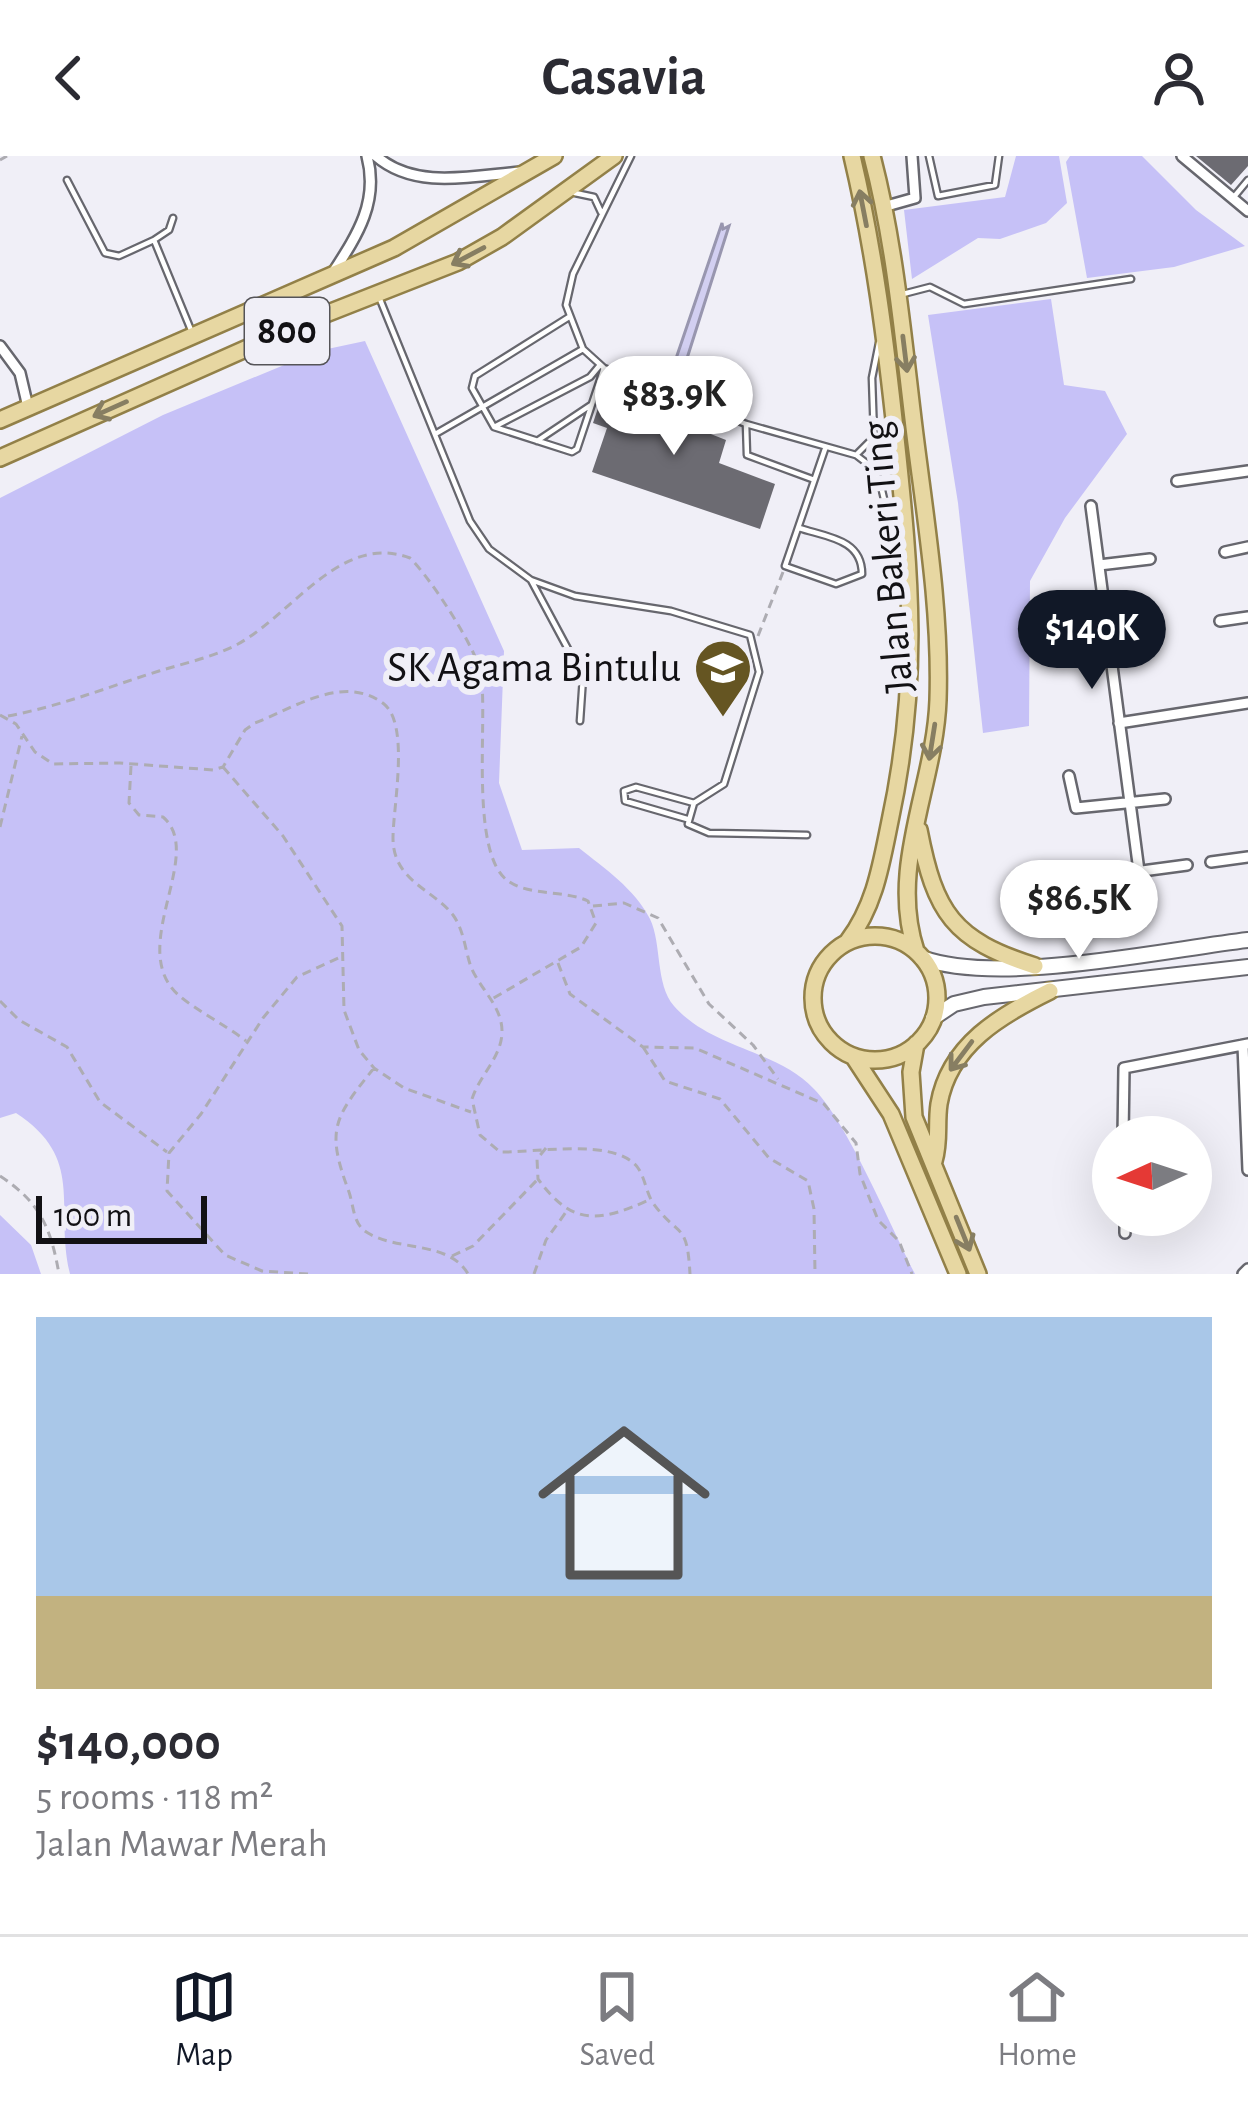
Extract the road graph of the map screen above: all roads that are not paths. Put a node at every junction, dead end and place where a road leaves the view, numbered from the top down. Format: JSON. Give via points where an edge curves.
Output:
{"nodes":[{"id":1,"x":367,"y":156,"type":"edge"},
{"id":2,"x":376,"y":156,"type":"edge"},
{"id":3,"x":554,"y":156,"type":"edge"},
{"id":4,"x":614,"y":156,"type":"edge"},
{"id":5,"x":631,"y":156,"type":"edge"},
{"id":6,"x":852,"y":156,"type":"edge"},
{"id":7,"x":872,"y":156,"type":"edge"},
{"id":8,"x":912,"y":156,"type":"edge"},
{"id":9,"x":929,"y":156,"type":"edge"},
{"id":10,"x":999,"y":156,"type":"edge"},
{"id":11,"x":1182,"y":156,"type":"edge"},
{"id":12,"x":530,"y":172,"type":"junction"},
{"id":13,"x":67,"y":180,"type":"dead end"},
{"id":14,"x":1248,"y":180,"type":"edge"},
{"id":15,"x":565,"y":190,"type":"junction"},
{"id":16,"x":1233,"y":198,"type":"junction"},
{"id":17,"x":883,"y":207,"type":"junction"},
{"id":18,"x":1248,"y":211,"type":"edge"},
{"id":19,"x":601,"y":212,"type":"junction"},
{"id":20,"x":173,"y":218,"type":"dead end"},
{"id":21,"x":154,"y":239,"type":"junction"},
{"id":22,"x":332,"y":275,"type":"junction"},
{"id":23,"x":1131,"y":279,"type":"dead end"},
{"id":24,"x":898,"y":296,"type":"junction"},
{"id":25,"x":379,"y":297,"type":"junction"},
{"id":26,"x":569,"y":317,"type":"junction"},
{"id":27,"x":883,"y":323,"type":"junction"},
{"id":28,"x":193,"y":336,"type":"junction"},
{"id":29,"x":0,"y":346,"type":"edge"},
{"id":30,"x":583,"y":349,"type":"junction"},
{"id":31,"x":602,"y":367,"type":"junction"},
{"id":32,"x":592,"y":404,"type":"junction"},
{"id":33,"x":482,"y":406,"type":"junction"},
{"id":34,"x":28,"y":407,"type":"junction"},
{"id":35,"x":0,"y":420,"type":"edge"},
{"id":36,"x":746,"y":424,"type":"junction"},
{"id":37,"x":494,"y":428,"type":"junction"},
{"id":38,"x":436,"y":434,"type":"junction"},
{"id":39,"x":537,"y":441,"type":"junction"},
{"id":40,"x":825,"y":449,"type":"junction"},
{"id":41,"x":856,"y":455,"type":"junction"},
{"id":42,"x":0,"y":458,"type":"edge"},
{"id":43,"x":1248,"y":472,"type":"edge"},
{"id":44,"x":815,"y":479,"type":"junction"},
{"id":45,"x":1177,"y":481,"type":"dead end"},
{"id":46,"x":1091,"y":506,"type":"dead end"},
{"id":47,"x":799,"y":528,"type":"junction"},
{"id":48,"x":1248,"y":548,"type":"edge"},
{"id":49,"x":1225,"y":552,"type":"dead end"},
{"id":50,"x":1150,"y":559,"type":"dead end"},
{"id":51,"x":1099,"y":565,"type":"junction"},
{"id":52,"x":531,"y":580,"type":"junction"},
{"id":53,"x":914,"y":617,"type":"junction"},
{"id":54,"x":1248,"y":617,"type":"edge"},
{"id":55,"x":1220,"y":621,"type":"dead end"},
{"id":56,"x":1154,"y":632,"type":"dead end"},
{"id":57,"x":1108,"y":638,"type":"junction"},
{"id":58,"x":1248,"y":703,"type":"edge"},
{"id":59,"x":580,"y":721,"type":"dead end"},
{"id":60,"x":1119,"y":722,"type":"junction"},
{"id":61,"x":1069,"y":776,"type":"dead end"},
{"id":62,"x":1165,"y":799,"type":"dead end"},
{"id":63,"x":694,"y":803,"type":"junction"},
{"id":64,"x":1130,"y":804,"type":"junction"},
{"id":65,"x":687,"y":819,"type":"junction"},
{"id":66,"x":917,"y":821,"type":"junction"},
{"id":67,"x":807,"y":835,"type":"dead end"},
{"id":68,"x":1248,"y":857,"type":"edge"},
{"id":69,"x":1211,"y":862,"type":"dead end"},
{"id":70,"x":1187,"y":865,"type":"dead end"},
{"id":71,"x":1138,"y":872,"type":"junction"},
{"id":72,"x":1090,"y":878,"type":"dead end"},
{"id":73,"x":1248,"y":940,"type":"edge"},
{"id":74,"x":848,"y":941,"type":"junction"},
{"id":75,"x":920,"y":955,"type":"junction"},
{"id":76,"x":1035,"y":966,"type":"junction"},
{"id":77,"x":1248,"y":967,"type":"edge"},
{"id":78,"x":1050,"y":991,"type":"junction"},
{"id":79,"x":933,"y":1018,"type":"junction"},
{"id":80,"x":916,"y":1044,"type":"junction"},
{"id":81,"x":1245,"y":1044,"type":"edge"},
{"id":82,"x":853,"y":1056,"type":"junction"},
{"id":83,"x":1123,"y":1116,"type":"edge"},
{"id":84,"x":934,"y":1161,"type":"junction"},
{"id":85,"x":1248,"y":1171,"type":"edge"},
{"id":86,"x":958,"y":1274,"type":"edge"},
{"id":87,"x":978,"y":1274,"type":"edge"}],
"edges":[{"from":1,"to":22,"type":"street","via":[[373,177],[364,224]]},
{"from":2,"to":12,"type":"street","via":[[413,177]]},
{"from":3,"to":12,"type":"main road","number":"800"},
{"from":4,"to":15,"type":"main road","number":"800"},
{"from":5,"to":19,"type":"lane"},
{"from":27,"to":6,"type":"main road","name":"Jalan Bakeri Ting","one_way":true},
{"from":7,"to":17,"type":"main road","name":"Jalan Bakeri Ting"},
{"from":8,"to":17,"type":"street","via":[[915,198]]},
{"from":9,"to":10,"type":"lane","via":[[938,196],[988,190],[999,177]]},
{"from":11,"to":16,"type":"street"},
{"from":12,"to":22,"type":"main road","number":"800"},
{"from":13,"to":21,"type":"lane","via":[[105,253],[119,256]]},
{"from":14,"to":16,"type":"lane"},
{"from":15,"to":19,"type":"lane","via":[[594,197]]},
{"from":15,"to":25,"type":"main road","number":"800","one_way":true,"via":[[487,246]]},
{"from":16,"to":18,"type":"street"},
{"from":17,"to":24,"type":"main road","name":"Jalan Bakeri Ting"},
{"from":19,"to":26,"type":"lane","via":[[573,274]]},
{"from":20,"to":21,"type":"lane"},
{"from":21,"to":28,"type":"lane"},
{"from":22,"to":28,"type":"main road","number":"800"},
{"from":23,"to":24,"type":"lane","via":[[964,304],[930,287]]},
{"from":24,"to":66,"type":"main road","name":"Jalan Bakeri Ting","one_way":true,"via":[[937,642],[938,703]]},
{"from":25,"to":38,"type":"lane"},
{"from":25,"to":42,"type":"main road","number":"800","one_way":true},
{"from":26,"to":30,"type":"lane"},
{"from":26,"to":33,"type":"lane","via":[[475,376]]},
{"from":27,"to":41,"type":"lane","via":[[872,378],[874,437]]},
{"from":27,"to":53,"type":"main road","name":"Jalan Bakeri Ting"},
{"from":28,"to":34,"type":"main road","number":"800"},
{"from":29,"to":34,"type":"street","via":[[20,374]]},
{"from":30,"to":31,"type":"lane"},
{"from":30,"to":33,"type":"lane"},
{"from":31,"to":32,"type":"lane"},
{"from":31,"to":36,"type":"lane"},
{"from":31,"to":37,"type":"lane"},
{"from":32,"to":39,"type":"lane"},
{"from":32,"to":39,"type":"lane","via":[[577,448]]},
{"from":33,"to":37,"type":"lane"},
{"from":33,"to":38,"type":"lane"},
{"from":34,"to":35,"type":"main road","number":"800"},
{"from":36,"to":40,"type":"lane"},
{"from":36,"to":44,"type":"lane","via":[[747,455]]},
{"from":37,"to":39,"type":"lane"},
{"from":38,"to":52,"type":"lane","via":[[470,521],[489,549]]},
{"from":40,"to":41,"type":"lane"},
{"from":40,"to":44,"type":"lane"},
{"from":41,"to":53,"type":"lane","via":[[880,482]]},
{"from":43,"to":45,"type":"street"},
{"from":44,"to":47,"type":"lane"},
{"from":46,"to":51,"type":"street"},
{"from":47,"to":47,"type":"lane","via":[[857,550],[862,574],[836,584],[785,566]]},
{"from":48,"to":49,"type":"street"},
{"from":50,"to":51,"type":"street"},
{"from":51,"to":57,"type":"street"},
{"from":52,"to":59,"type":"lane","via":[[583,677]]},
{"from":52,"to":63,"type":"lane","via":[[575,596],[671,610],[746,632],[755,643],[759,672],[724,784]]},
{"from":53,"to":74,"type":"main road","name":"Jalan Bakeri Ting","via":[[896,793],[874,895]]},
{"from":54,"to":55,"type":"street"},
{"from":56,"to":57,"type":"street"},
{"from":57,"to":60,"type":"street"},
{"from":58,"to":60,"type":"street"},
{"from":60,"to":64,"type":"street"},
{"from":61,"to":64,"type":"street","via":[[1076,808]]},
{"from":62,"to":64,"type":"street"},
{"from":63,"to":65,"type":"lane"},
{"from":63,"to":65,"type":"lane","via":[[624,791],[625,801]]},
{"from":64,"to":71,"type":"street"},
{"from":65,"to":67,"type":"lane","via":[[709,833]]},
{"from":66,"to":75,"type":"main road","name":"Jalan Bakeri Ting","via":[[905,908]]},
{"from":66,"to":76,"type":"main road","via":[[934,897],[951,922],[978,945]]},
{"from":68,"to":69,"type":"street"},
{"from":70,"to":71,"type":"street"},
{"from":71,"to":72,"type":"street"},
{"from":73,"to":76,"type":"main road"},
{"from":74,"to":75,"type":"main road","via":[[884,936]]},
{"from":74,"to":82,"type":"main road","via":[[819,970],[814,1010],[821,1030]]},
{"from":75,"to":76,"type":"main road","via":[[967,970]]},
{"from":75,"to":79,"type":"main road","via":[[936,987]]},
{"from":77,"to":78,"type":"main road"},
{"from":78,"to":79,"type":"main road","via":[[969,1000]]},
{"from":78,"to":84,"type":"main road","one_way":true,"via":[[1004,1013],[948,1072]]},
{"from":79,"to":80,"type":"main road"},
{"from":80,"to":82,"type":"main road","via":[[886,1059]]},
{"from":80,"to":84,"type":"main road","via":[[911,1100]]},
{"from":81,"to":83,"type":"street","via":[[1124,1068]]},
{"from":81,"to":85,"type":"street"},
{"from":82,"to":86,"type":"main road","via":[[891,1114]]},
{"from":84,"to":87,"type":"main road","one_way":true}]}
